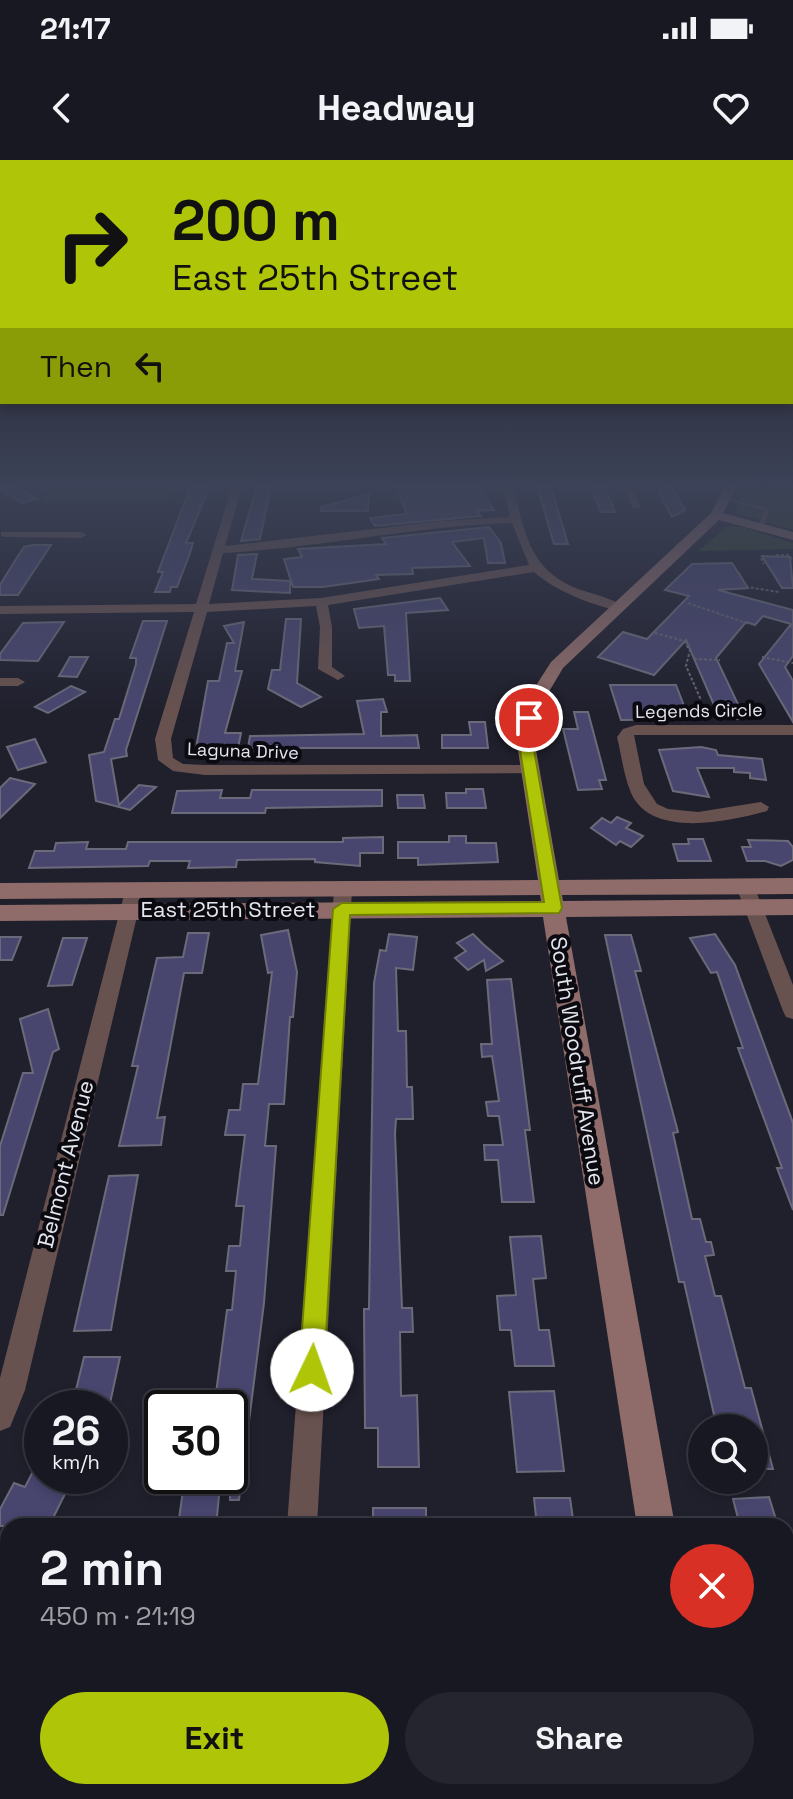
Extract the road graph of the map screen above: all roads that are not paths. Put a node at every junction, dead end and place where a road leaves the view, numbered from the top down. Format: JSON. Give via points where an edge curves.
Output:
{"nodes":[{"id":1,"x":216,"y":559,"type":"edge"},
{"id":2,"x":531,"y":559,"type":"edge"},
{"id":3,"x":669,"y":559,"type":"edge"},
{"id":4,"x":534,"y":568,"type":"junction"},
{"id":5,"x":321,"y":602,"type":"junction"},
{"id":6,"x":618,"y":607,"type":"junction"},
{"id":7,"x":203,"y":608,"type":"junction"},
{"id":8,"x":0,"y":610,"type":"edge"},
{"id":9,"x":338,"y":676,"type":"dead end"},
{"id":10,"x":0,"y":682,"type":"edge"},
{"id":11,"x":18,"y":682,"type":"dead end"},
{"id":12,"x":793,"y":730,"type":"edge"},
{"id":13,"x":522,"y":770,"type":"junction"},
{"id":14,"x":761,"y":807,"type":"dead end"},
{"id":15,"x":745,"y":886,"type":"junction"},
{"id":16,"x":793,"y":886,"type":"edge"},
{"id":17,"x":0,"y":891,"type":"edge"},
{"id":18,"x":551,"y":898,"type":"junction"},
{"id":19,"x":342,"y":899,"type":"junction"},
{"id":20,"x":132,"y":901,"type":"junction"},
{"id":21,"x":793,"y":907,"type":"edge"},
{"id":22,"x":754,"y":908,"type":"junction"},
{"id":23,"x":0,"y":913,"type":"edge"},
{"id":24,"x":793,"y":1011,"type":"edge"},
{"id":25,"x":0,"y":1417,"type":"edge"},
{"id":26,"x":303,"y":1518,"type":"edge"},
{"id":27,"x":655,"y":1518,"type":"edge"}],
"edges":[{"from":1,"to":7,"type":"street","name":"Laguna Drive"},
{"from":2,"to":4,"type":"street"},
{"from":3,"to":6,"type":"main road","name":"South Woodruff Avenue"},
{"from":4,"to":5,"type":"street"},
{"from":4,"to":6,"type":"street","via":[[573,592]]},
{"from":5,"to":7,"type":"street"},
{"from":5,"to":9,"type":"street","via":[[325,669]]},
{"from":6,"to":13,"type":"main road","name":"South Woodruff Avenue","via":[[557,665],[539,691]]},
{"from":7,"to":8,"type":"street"},
{"from":7,"to":13,"type":"street","name":"Laguna Drive","via":[[163,739],[166,760],[179,768]]},
{"from":10,"to":11,"type":"street"},
{"from":12,"to":14,"type":"street","name":"Legends Circle","via":[[636,730],[625,737],[643,799],[652,809],[684,817]]},
{"from":13,"to":18,"type":"main road","name":"South Woodruff Avenue"},
{"from":15,"to":16,"type":"main road","name":"East 25th Street"},
{"from":15,"to":18,"type":"main road","name":"East 25th Street"},
{"from":15,"to":22,"type":"street"},
{"from":17,"to":20,"type":"main road","name":"East 25th Street"},
{"from":18,"to":19,"type":"main road","name":"East 25th Street"},
{"from":18,"to":22,"type":"main road","name":"East 25th Street"},
{"from":18,"to":27,"type":"main road","name":"South Woodruff Avenue"},
{"from":19,"to":20,"type":"main road","name":"East 25th Street"},
{"from":19,"to":26,"type":"street"},
{"from":20,"to":23,"type":"main road","name":"East 25th Street"},
{"from":20,"to":25,"type":"street","name":"Belmont Avenue"},
{"from":21,"to":22,"type":"main road","name":"East 25th Street"},
{"from":22,"to":24,"type":"street"}]}
